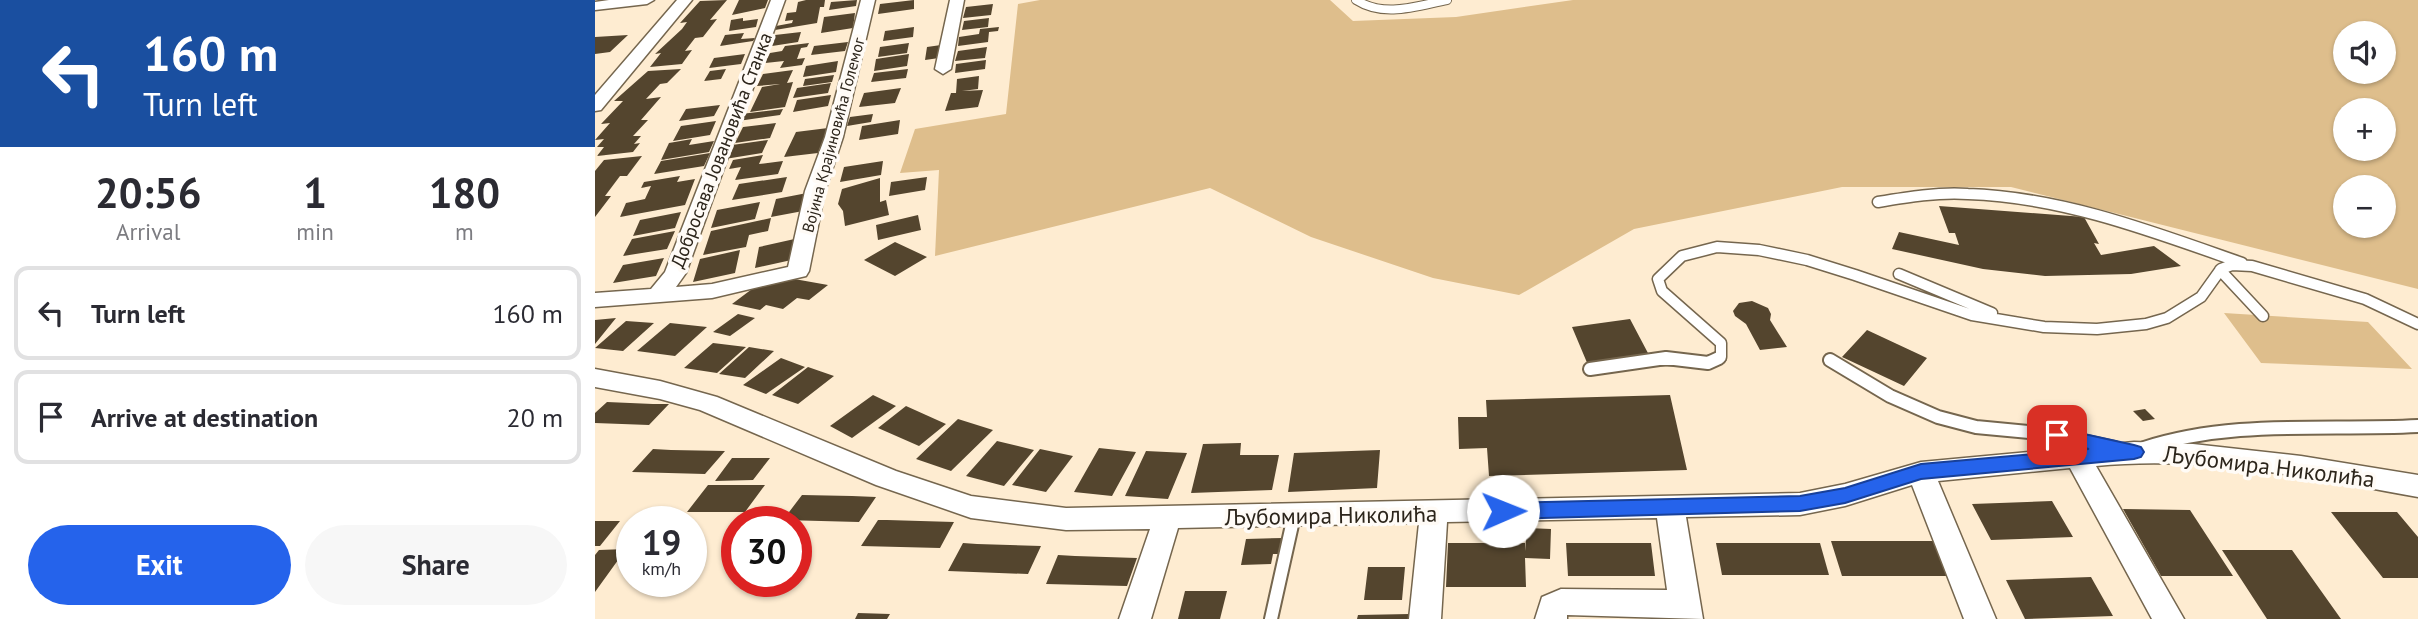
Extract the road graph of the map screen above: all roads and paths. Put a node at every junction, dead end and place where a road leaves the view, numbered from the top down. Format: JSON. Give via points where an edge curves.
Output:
{"nodes":[{"id":1,"x":647,"y":0,"type":"edge"},
{"id":2,"x":685,"y":0,"type":"edge"},
{"id":3,"x":778,"y":0,"type":"edge"},
{"id":4,"x":868,"y":0,"type":"edge"},
{"id":5,"x":957,"y":0,"type":"edge"},
{"id":6,"x":1356,"y":0,"type":"edge"},
{"id":7,"x":1447,"y":0,"type":"edge"},
{"id":8,"x":595,"y":6,"type":"edge"},
{"id":9,"x":943,"y":69,"type":"dead end"},
{"id":10,"x":595,"y":106,"type":"edge"},
{"id":11,"x":1878,"y":202,"type":"dead end"},
{"id":12,"x":2252,"y":266,"type":"junction"},
{"id":13,"x":2220,"y":270,"type":"junction"},
{"id":14,"x":1899,"y":274,"type":"dead end"},
{"id":15,"x":657,"y":296,"type":"junction"},
{"id":16,"x":595,"y":300,"type":"edge"},
{"id":17,"x":2263,"y":316,"type":"dead end"},
{"id":18,"x":2018,"y":322,"type":"junction"},
{"id":19,"x":2418,"y":324,"type":"edge"},
{"id":20,"x":1830,"y":360,"type":"dead end"},
{"id":21,"x":1590,"y":369,"type":"dead end"},
{"id":22,"x":596,"y":379,"type":"edge"},
{"id":23,"x":2418,"y":426,"type":"edge"},
{"id":24,"x":2134,"y":452,"type":"junction"},
{"id":25,"x":2077,"y":456,"type":"junction"},
{"id":26,"x":1921,"y":472,"type":"junction"},
{"id":27,"x":2418,"y":486,"type":"edge"},
{"id":28,"x":1670,"y":508,"type":"junction"},
{"id":29,"x":1434,"y":512,"type":"junction"},
{"id":30,"x":1294,"y":516,"type":"junction"},
{"id":31,"x":1167,"y":519,"type":"junction"},
{"id":32,"x":1686,"y":611,"type":"edge"},
{"id":33,"x":1135,"y":619,"type":"edge"},
{"id":34,"x":1271,"y":619,"type":"edge"},
{"id":35,"x":1425,"y":619,"type":"edge"},
{"id":36,"x":1551,"y":619,"type":"edge"},
{"id":37,"x":1980,"y":619,"type":"edge"},
{"id":38,"x":2168,"y":619,"type":"edge"}],
"edges":[{"from":1,"to":8,"type":"street"},
{"from":2,"to":10,"type":"street"},
{"from":3,"to":15,"type":"street","name":"Добросава Јовановића Станка","via":[[675,273]]},
{"from":4,"to":15,"type":"street","name":"Војина Крајиновића Големог","via":[[834,137],[815,191],[798,271],[712,291]]},
{"from":5,"to":9,"type":"street"},
{"from":6,"to":7,"type":"lane","via":[[1380,9]]},
{"from":11,"to":12,"type":"lane","via":[[1946,192],[2006,197],[2110,220]]},
{"from":12,"to":13,"type":"lane"},
{"from":12,"to":19,"type":"lane","via":[[2365,299]]},
{"from":13,"to":17,"type":"lane"},
{"from":13,"to":18,"type":"lane","via":[[2192,306],[2138,327]]},
{"from":14,"to":18,"type":"lane"},
{"from":15,"to":16,"type":"street"},
{"from":18,"to":21,"type":"lane","via":[[1950,309],[1783,253],[1722,246],[1678,259],[1658,279],[1662,291],[1721,343],[1721,357],[1708,363],[1646,359]]},
{"from":20,"to":24,"type":"lane","via":[[1881,392],[1956,423],[2057,435]]},
{"from":22,"to":31,"type":"street","name":"Љубомира Николића","via":[[708,403],[886,478],[971,507],[1066,519]]},
{"from":23,"to":24,"type":"lane","via":[[2206,430]]},
{"from":24,"to":25,"type":"street","name":"Љубомира Николића"},
{"from":24,"to":27,"type":"street","name":"Љубомира Николића","via":[[2301,466]]},
{"from":25,"to":26,"type":"street","name":"Љубомира Николића"},
{"from":25,"to":38,"type":"street"},
{"from":26,"to":28,"type":"street","name":"Љубомира Николића","via":[[1800,504]]},
{"from":26,"to":37,"type":"street"},
{"from":28,"to":29,"type":"street","name":"Љубомира Николића"},
{"from":28,"to":32,"type":"street"},
{"from":29,"to":30,"type":"street","name":"Љубомира Николића"},
{"from":29,"to":35,"type":"street"},
{"from":30,"to":31,"type":"street","name":"Љубомира Николића"},
{"from":30,"to":34,"type":"lane"},
{"from":31,"to":33,"type":"street"},
{"from":32,"to":36,"type":"street","via":[[1561,602],[1553,607]]}]}
